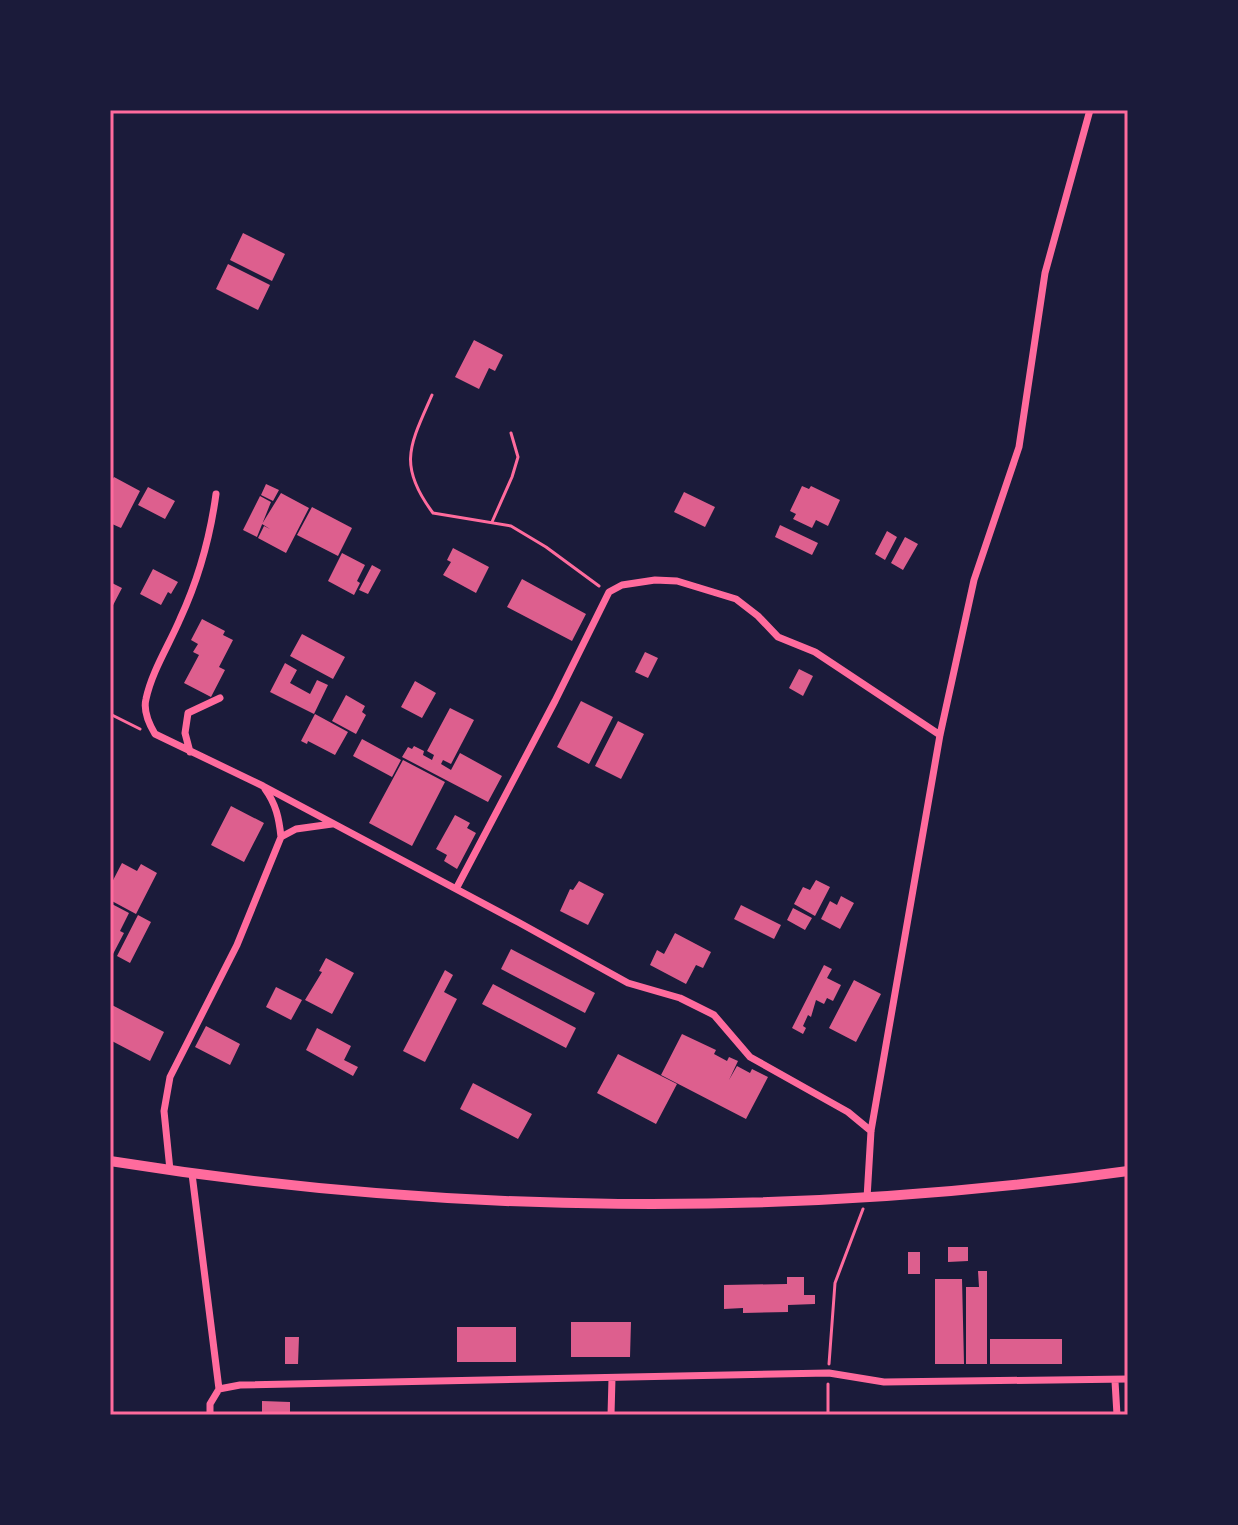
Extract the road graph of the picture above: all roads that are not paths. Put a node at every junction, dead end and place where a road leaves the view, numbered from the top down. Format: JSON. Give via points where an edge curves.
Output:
{"nodes":[{"id":1,"x":1090,"y":110,"type":"edge"},
{"id":2,"x":216,"y":494,"type":"dead end"},
{"id":3,"x":220,"y":698,"type":"dead end"},
{"id":4,"x":940,"y":735,"type":"junction"},
{"id":5,"x":190,"y":752,"type":"junction"},
{"id":6,"x":263,"y":786,"type":"junction"},
{"id":7,"x":333,"y":824,"type":"junction"},
{"id":8,"x":281,"y":837,"type":"junction"},
{"id":9,"x":456,"y":889,"type":"junction"},
{"id":10,"x":871,"y":1131,"type":"junction"},
{"id":11,"x":110,"y":1161,"type":"edge"},
{"id":12,"x":170,"y":1170,"type":"junction"},
{"id":13,"x":1128,"y":1171,"type":"edge"},
{"id":14,"x":192,"y":1174,"type":"junction"},
{"id":15,"x":867,"y":1198,"type":"junction"},
{"id":16,"x":612,"y":1378,"type":"junction"},
{"id":17,"x":1128,"y":1379,"type":"edge"},
{"id":18,"x":1115,"y":1381,"type":"junction"},
{"id":19,"x":219,"y":1389,"type":"junction"},
{"id":20,"x":210,"y":1415,"type":"edge"},
{"id":21,"x":611,"y":1415,"type":"edge"},
{"id":22,"x":1117,"y":1415,"type":"edge"}],
"edges":[{"from":1,"to":4,"type":"street","via":[[1045,273],[1019,447],[974,580]]},
{"from":2,"to":5,"type":"street","via":[[201,570],[145,701],[155,734]]},
{"from":3,"to":5,"type":"street","via":[[188,713],[185,733]]},
{"from":4,"to":9,"type":"street","via":[[815,652],[778,637],[736,599],[677,581],[622,585],[609,592]]},
{"from":4,"to":10,"type":"street"},
{"from":5,"to":6,"type":"street"},
{"from":6,"to":7,"type":"street"},
{"from":6,"to":8,"type":"street","via":[[274,801]]},
{"from":7,"to":8,"type":"street","via":[[296,829]]},
{"from":7,"to":9,"type":"street"},
{"from":8,"to":12,"type":"street","via":[[237,945],[170,1077],[164,1111]]},
{"from":9,"to":10,"type":"street","via":[[628,983],[680,998],[714,1015],[750,1057],[848,1112]]},
{"from":10,"to":15,"type":"street"},
{"from":11,"to":12,"type":"main road"},
{"from":12,"to":14,"type":"main road"},
{"from":13,"to":15,"type":"main road"},
{"from":14,"to":15,"type":"main road","via":[[343,1191],[560,1204]]},
{"from":14,"to":19,"type":"street"},
{"from":16,"to":18,"type":"street","via":[[829,1373],[884,1382]]},
{"from":16,"to":19,"type":"street"},
{"from":16,"to":21,"type":"street"},
{"from":17,"to":18,"type":"street"},
{"from":18,"to":22,"type":"street"},
{"from":19,"to":20,"type":"street"}]}
